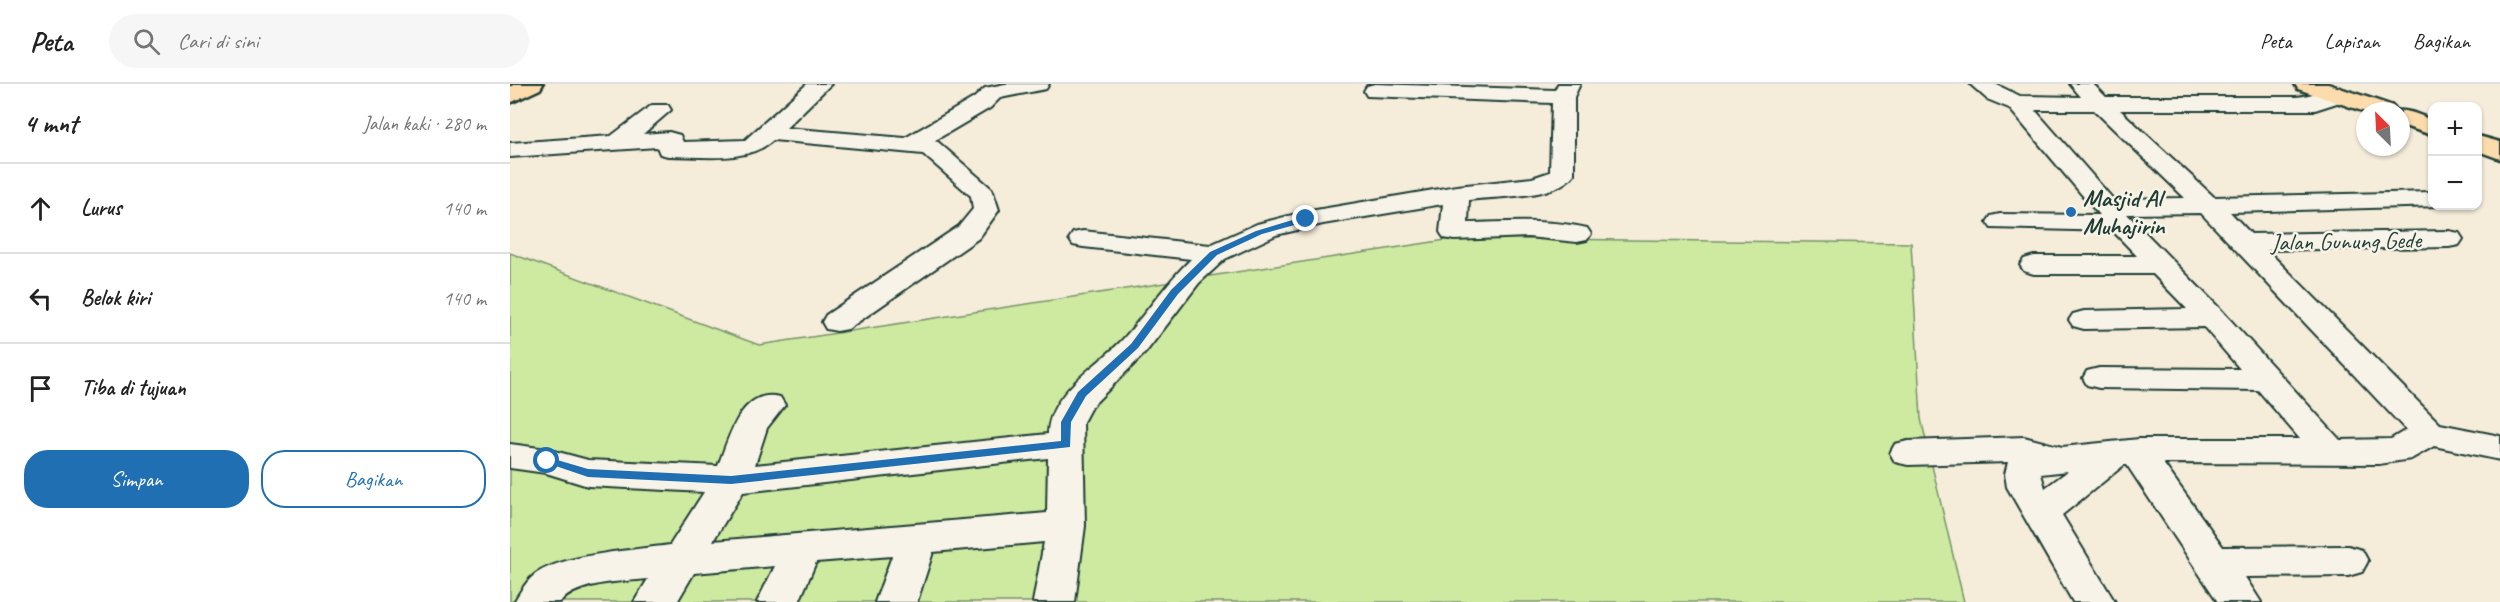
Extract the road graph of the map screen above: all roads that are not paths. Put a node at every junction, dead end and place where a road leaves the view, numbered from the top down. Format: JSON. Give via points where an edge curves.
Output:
{"nodes":[{"id":1,"x":532,"y":84,"type":"edge"},
{"id":2,"x":820,"y":84,"type":"edge"},
{"id":3,"x":1038,"y":84,"type":"edge"},
{"id":4,"x":1981,"y":84,"type":"edge"},
{"id":5,"x":2306,"y":84,"type":"edge"},
{"id":6,"x":1566,"y":90,"type":"edge"},
{"id":7,"x":1375,"y":91,"type":"dead end"},
{"id":8,"x":2092,"y":94,"type":"edge"},
{"id":9,"x":2338,"y":95,"type":"junction"},
{"id":10,"x":510,"y":96,"type":"edge"},
{"id":11,"x":2359,"y":102,"type":"edge"},
{"id":12,"x":2016,"y":103,"type":"junction"},
{"id":13,"x":660,"y":110,"type":"dead end"},
{"id":14,"x":2410,"y":120,"type":"edge"},
{"id":15,"x":2428,"y":126,"type":"edge"},
{"id":16,"x":768,"y":133,"type":"junction"},
{"id":17,"x":619,"y":141,"type":"junction"},
{"id":18,"x":912,"y":144,"type":"junction"},
{"id":19,"x":2482,"y":145,"type":"edge"},
{"id":20,"x":510,"y":150,"type":"edge"},
{"id":21,"x":2500,"y":152,"type":"edge"},
{"id":22,"x":1457,"y":194,"type":"junction"},
{"id":23,"x":2428,"y":200,"type":"edge"},
{"id":24,"x":2208,"y":205,"type":"junction"},
{"id":25,"x":2115,"y":215,"type":"junction"},
{"id":26,"x":2000,"y":222,"type":"dead end"},
{"id":27,"x":1577,"y":234,"type":"dead end"},
{"id":28,"x":1083,"y":239,"type":"dead end"},
{"id":29,"x":2449,"y":239,"type":"dead end"},
{"id":30,"x":2242,"y":242,"type":"junction"},
{"id":31,"x":1214,"y":254,"type":"junction"},
{"id":32,"x":2034,"y":265,"type":"dead end"},
{"id":33,"x":2160,"y":265,"type":"junction"},
{"id":34,"x":2212,"y":318,"type":"junction"},
{"id":35,"x":2084,"y":320,"type":"dead end"},
{"id":36,"x":837,"y":322,"type":"dead end"},
{"id":37,"x":2099,"y":378,"type":"dead end"},
{"id":38,"x":2264,"y":380,"type":"junction"},
{"id":39,"x":768,"y":405,"type":"dead end"},
{"id":40,"x":2429,"y":433,"type":"junction"},
{"id":41,"x":1066,"y":444,"type":"junction"},
{"id":42,"x":2500,"y":448,"type":"edge"},
{"id":43,"x":2330,"y":451,"type":"junction"},
{"id":44,"x":2126,"y":452,"type":"junction"},
{"id":45,"x":1908,"y":453,"type":"dead end"},
{"id":46,"x":510,"y":456,"type":"edge"},
{"id":47,"x":2059,"y":458,"type":"junction"},
{"id":48,"x":731,"y":480,"type":"junction"},
{"id":49,"x":2041,"y":511,"type":"junction"},
{"id":50,"x":1066,"y":526,"type":"junction"},
{"id":51,"x":918,"y":539,"type":"junction"},
{"id":52,"x":802,"y":550,"type":"junction"},
{"id":53,"x":680,"y":559,"type":"junction"},
{"id":54,"x":2348,"y":561,"type":"dead end"},
{"id":55,"x":2214,"y":562,"type":"junction"},
{"id":56,"x":535,"y":602,"type":"edge"},
{"id":57,"x":655,"y":602,"type":"edge"},
{"id":58,"x":778,"y":602,"type":"edge"},
{"id":59,"x":896,"y":602,"type":"edge"},
{"id":60,"x":1054,"y":602,"type":"edge"},
{"id":61,"x":2094,"y":602,"type":"edge"},
{"id":62,"x":2240,"y":602,"type":"edge"}],
"edges":[{"from":1,"to":10,"type":"main road"},
{"from":2,"to":16,"type":"street"},
{"from":3,"to":18,"type":"street","via":[[993,93]]},
{"from":4,"to":12,"type":"street"},
{"from":5,"to":9,"type":"main road"},
{"from":6,"to":7,"type":"street"},
{"from":6,"to":22,"type":"street","via":[[1560,178],[1541,184]]},
{"from":8,"to":9,"type":"street","via":[[2296,104],[2315,103]]},
{"from":8,"to":12,"type":"street"},
{"from":8,"to":24,"type":"street"},
{"from":9,"to":11,"type":"main road"},
{"from":12,"to":25,"type":"street"},
{"from":13,"to":17,"type":"street"},
{"from":14,"to":15,"type":"main road"},
{"from":16,"to":17,"type":"street","via":[[753,146],[742,148],[668,149],[672,140],[669,139]]},
{"from":16,"to":18,"type":"street"},
{"from":17,"to":20,"type":"street"},
{"from":18,"to":36,"type":"street","via":[[930,147],[956,168],[983,194],[986,210],[969,232]]},
{"from":19,"to":21,"type":"main road"},
{"from":22,"to":27,"type":"street","via":[[1454,232],[1528,229]]},
{"from":22,"to":31,"type":"street","via":[[1280,225]]},
{"from":23,"to":24,"type":"street"},
{"from":24,"to":25,"type":"street"},
{"from":24,"to":30,"type":"street"},
{"from":25,"to":26,"type":"street"},
{"from":25,"to":33,"type":"street"},
{"from":28,"to":31,"type":"street"},
{"from":29,"to":30,"type":"street","name":"Jalan Gunung Gede"},
{"from":30,"to":40,"type":"street"},
{"from":31,"to":41,"type":"street","via":[[1175,292],[1134,346],[1081,394],[1066,422]]},
{"from":32,"to":33,"type":"street"},
{"from":33,"to":34,"type":"street"},
{"from":34,"to":35,"type":"street"},
{"from":34,"to":38,"type":"street"},
{"from":37,"to":38,"type":"street"},
{"from":38,"to":43,"type":"street"},
{"from":39,"to":48,"type":"street","via":[[751,425]]},
{"from":40,"to":42,"type":"street"},
{"from":40,"to":43,"type":"street","via":[[2398,450]]},
{"from":41,"to":48,"type":"street"},
{"from":41,"to":50,"type":"street"},
{"from":43,"to":44,"type":"street"},
{"from":44,"to":47,"type":"street"},
{"from":44,"to":49,"type":"street"},
{"from":44,"to":55,"type":"street","via":[[2145,465]]},
{"from":45,"to":47,"type":"street","via":[[2024,449]]},
{"from":46,"to":48,"type":"street","via":[[588,473]]},
{"from":47,"to":49,"type":"street","via":[[2025,463],[2026,487]]},
{"from":48,"to":53,"type":"street"},
{"from":49,"to":61,"type":"street"},
{"from":50,"to":51,"type":"street"},
{"from":50,"to":60,"type":"street"},
{"from":51,"to":52,"type":"street"},
{"from":51,"to":59,"type":"street"},
{"from":52,"to":53,"type":"street"},
{"from":52,"to":58,"type":"street"},
{"from":53,"to":56,"type":"street","via":[[567,576],[552,584]]},
{"from":53,"to":57,"type":"street"},
{"from":54,"to":55,"type":"street"},
{"from":55,"to":62,"type":"street"}]}
